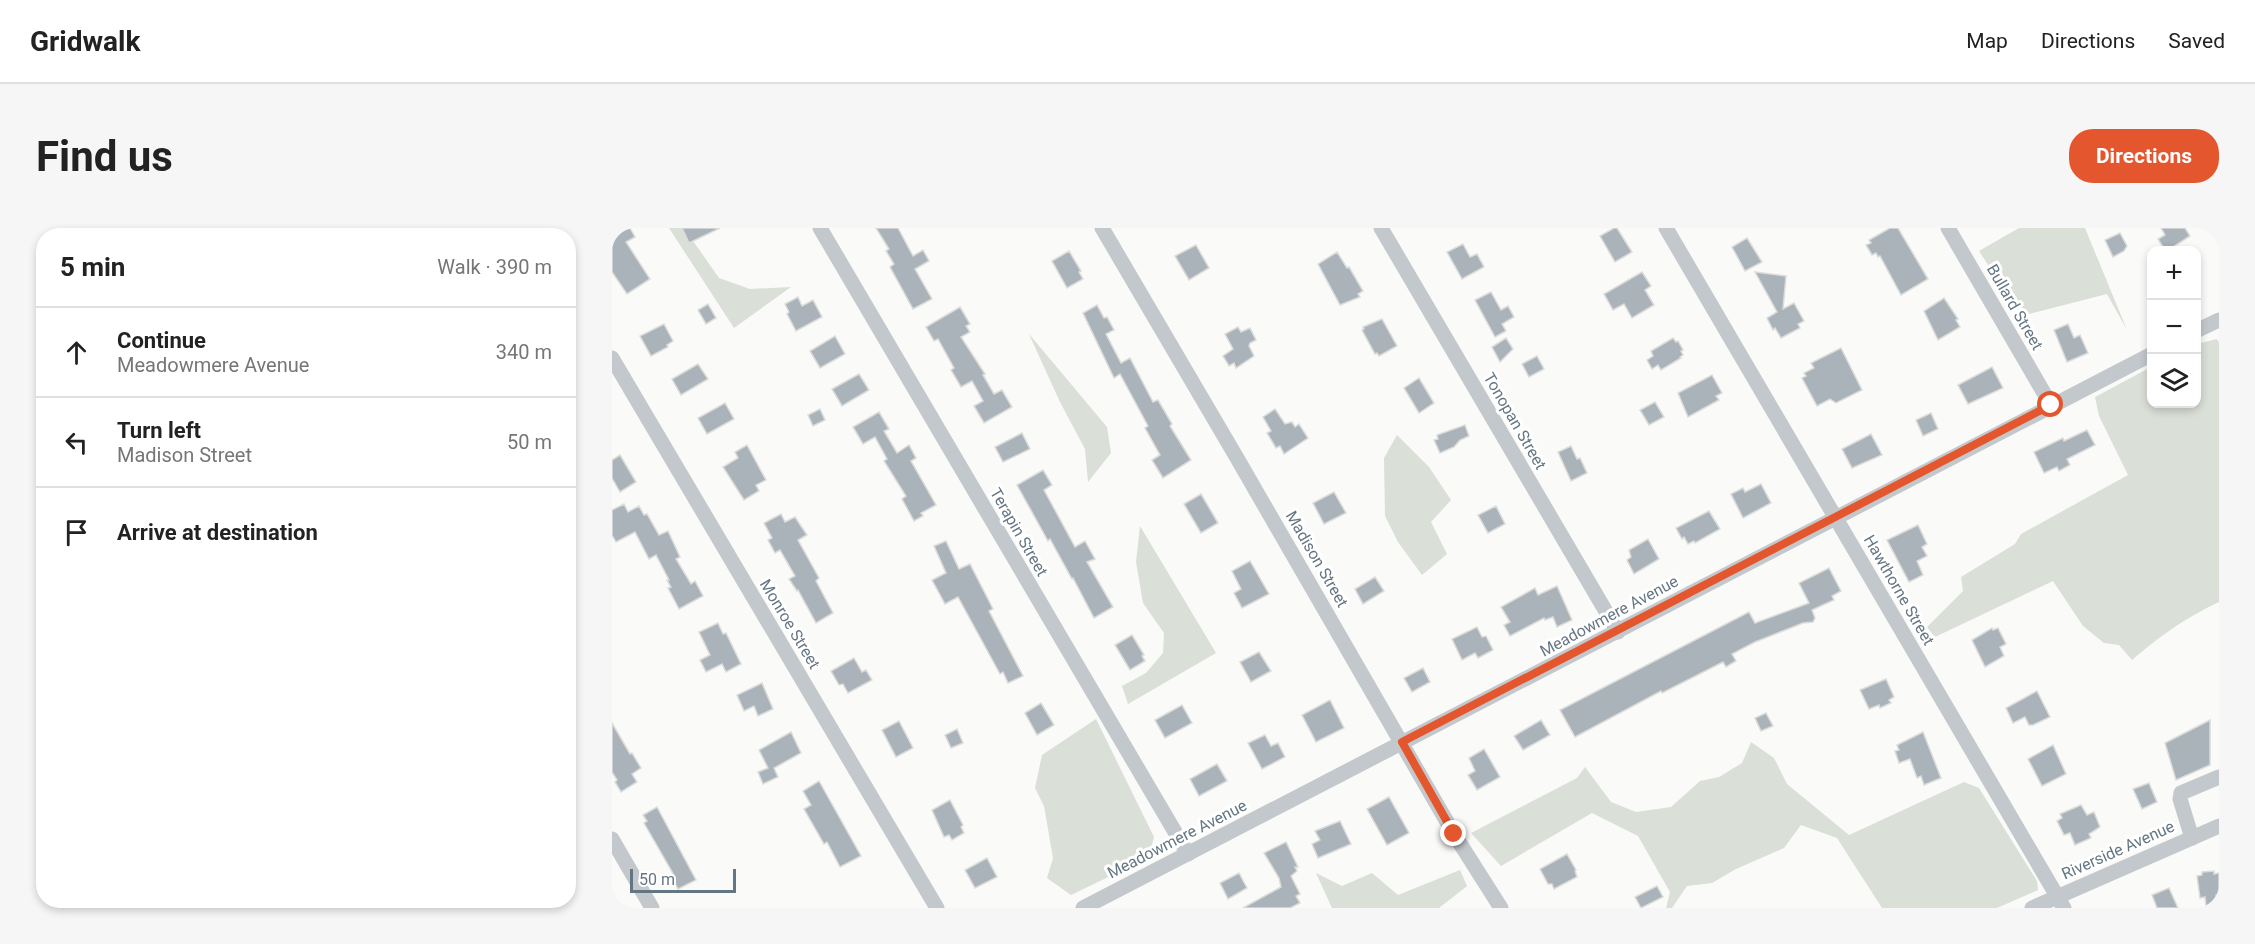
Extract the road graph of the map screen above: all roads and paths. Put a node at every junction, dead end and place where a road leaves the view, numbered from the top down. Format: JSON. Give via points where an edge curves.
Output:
{"nodes":[{"id":1,"x":820,"y":228,"type":"edge"},
{"id":2,"x":1102,"y":228,"type":"edge"},
{"id":3,"x":1381,"y":228,"type":"edge"},
{"id":4,"x":1666,"y":228,"type":"edge"},
{"id":5,"x":1948,"y":228,"type":"edge"},
{"id":6,"x":2219,"y":320,"type":"edge"},
{"id":7,"x":2201,"y":329,"type":"edge"},
{"id":8,"x":2147,"y":356,"type":"edge"},
{"id":9,"x":612,"y":357,"type":"edge"},
{"id":10,"x":2051,"y":405,"type":"junction"},
{"id":11,"x":1835,"y":517,"type":"junction"},
{"id":12,"x":1618,"y":632,"type":"junction"},
{"id":13,"x":1402,"y":742,"type":"junction"},
{"id":14,"x":2219,"y":777,"type":"edge"},
{"id":15,"x":2219,"y":825,"type":"edge"},
{"id":16,"x":2192,"y":838,"type":"junction"},
{"id":17,"x":612,"y":839,"type":"edge"},
{"id":18,"x":1188,"y":854,"type":"junction"},
{"id":19,"x":2061,"y":902,"type":"edge"},
{"id":20,"x":652,"y":908,"type":"edge"},
{"id":21,"x":937,"y":908,"type":"edge"},
{"id":22,"x":1083,"y":908,"type":"edge"},
{"id":23,"x":1501,"y":908,"type":"edge"},
{"id":24,"x":2032,"y":908,"type":"edge"}],
"edges":[{"from":1,"to":18,"type":"street","name":"Terapin Street"},
{"from":2,"to":13,"type":"street","name":"Madison Street"},
{"from":3,"to":12,"type":"street","name":"Tonopan Street"},
{"from":4,"to":11,"type":"street","name":"Hawthorne Street"},
{"from":5,"to":10,"type":"street","name":"Bullard Street"},
{"from":6,"to":7,"type":"street"},
{"from":8,"to":10,"type":"street","name":"Meadowmere Avenue"},
{"from":9,"to":21,"type":"street","name":"Monroe Street"},
{"from":10,"to":11,"type":"street","name":"Meadowmere Avenue"},
{"from":11,"to":12,"type":"street","name":"Meadowmere Avenue"},
{"from":11,"to":19,"type":"street","name":"Hawthorne Street"},
{"from":12,"to":13,"type":"street","name":"Meadowmere Avenue"},
{"from":13,"to":18,"type":"street","name":"Meadowmere Avenue"},
{"from":13,"to":23,"type":"street","name":"Madison Street"},
{"from":14,"to":16,"type":"street","via":[[2181,793]]},
{"from":15,"to":16,"type":"street","name":"Riverside Avenue"},
{"from":16,"to":19,"type":"street","name":"Riverside Avenue"},
{"from":17,"to":20,"type":"street"},
{"from":18,"to":22,"type":"street","name":"Meadowmere Avenue"},
{"from":19,"to":24,"type":"street","name":"Riverside Avenue"}]}
